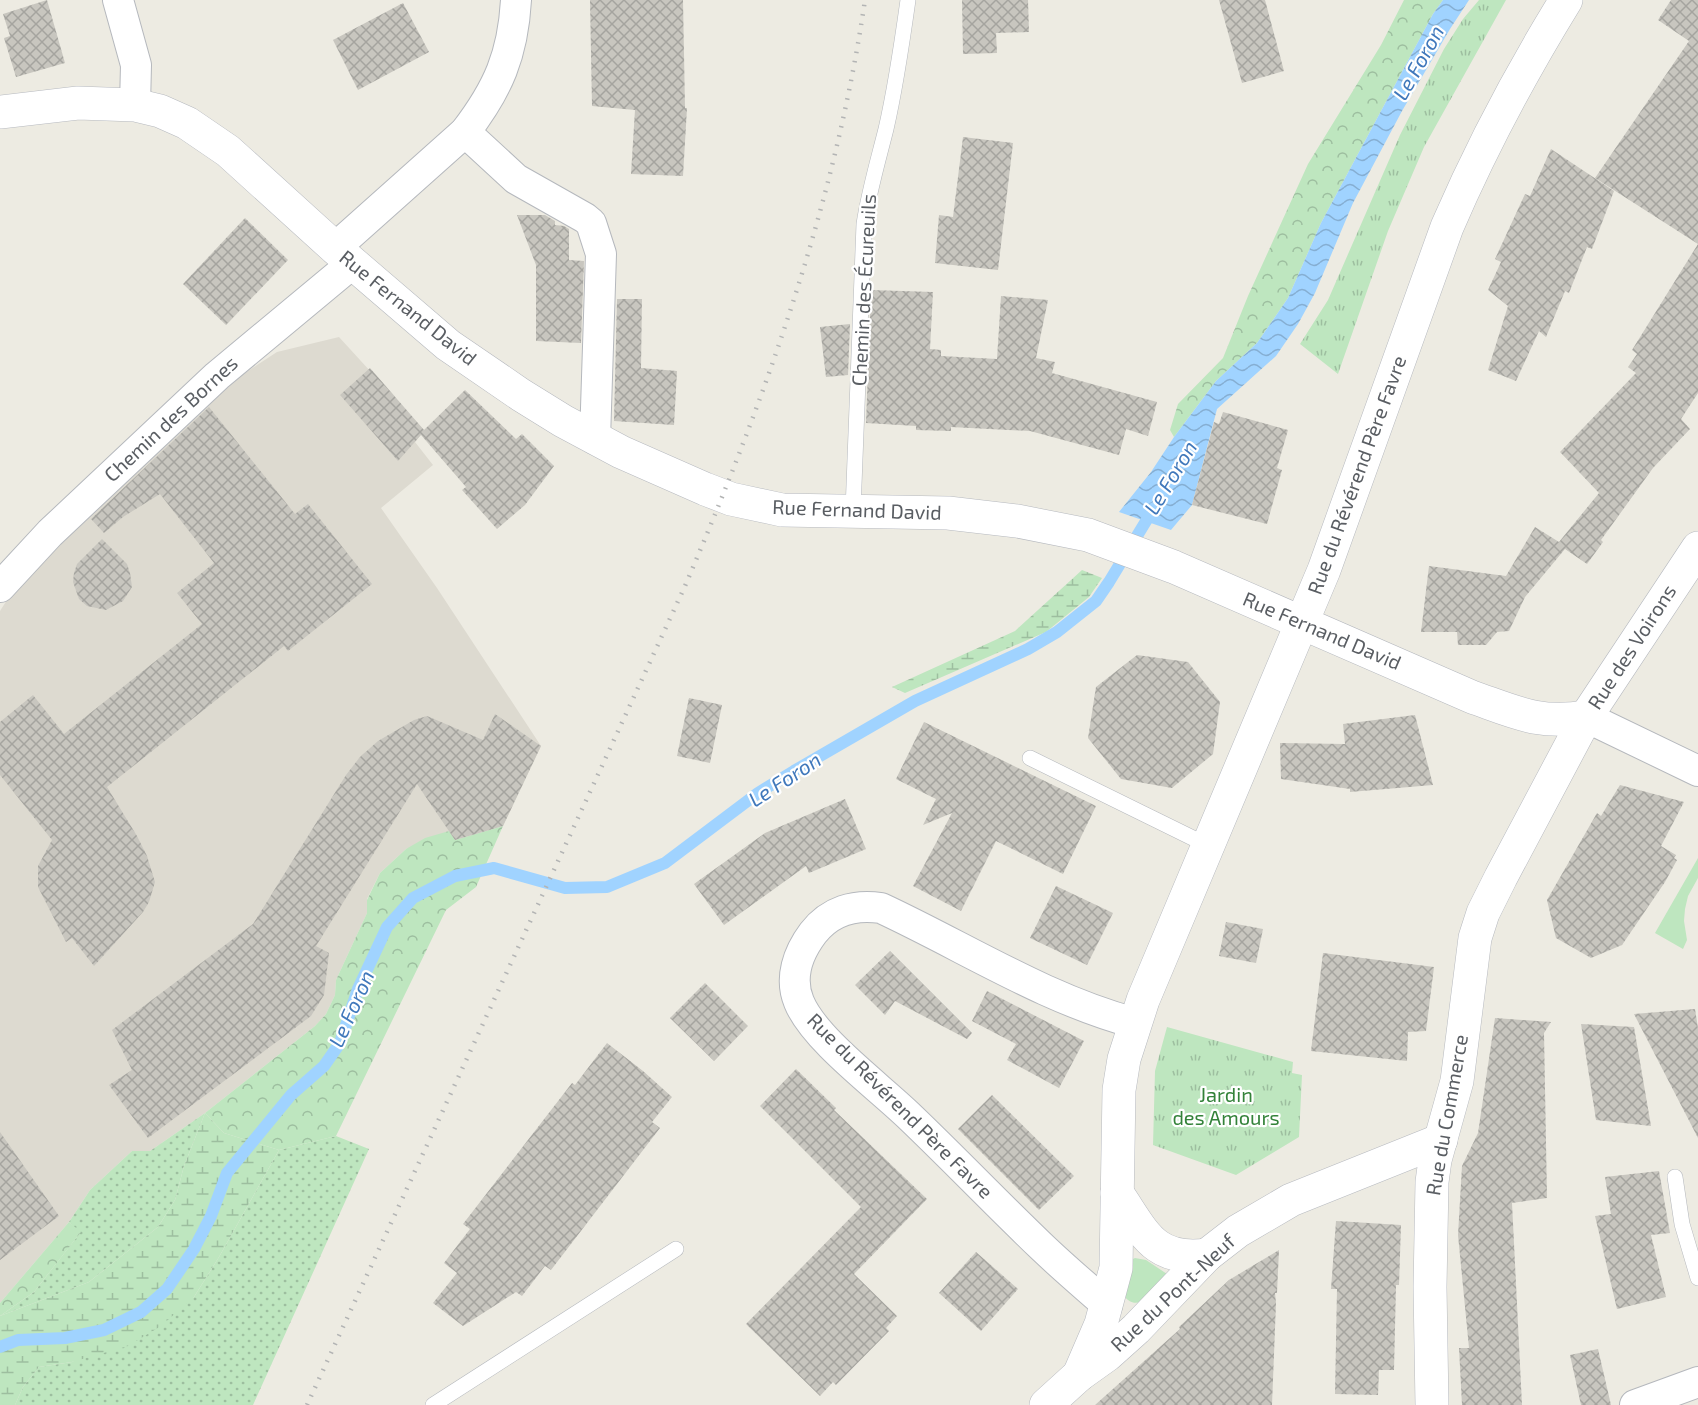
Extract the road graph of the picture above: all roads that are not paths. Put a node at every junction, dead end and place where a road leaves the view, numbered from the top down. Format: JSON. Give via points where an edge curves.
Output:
{"nodes":[{"id":1,"x":118,"y":0,"type":"edge"},
{"id":2,"x":516,"y":0,"type":"edge"},
{"id":3,"x":908,"y":0,"type":"edge"},
{"id":4,"x":1566,"y":0,"type":"edge"},
{"id":5,"x":135,"y":105,"type":"junction"},
{"id":6,"x":0,"y":112,"type":"edge"},
{"id":7,"x":465,"y":132,"type":"junction"},
{"id":8,"x":344,"y":255,"type":"junction"},
{"id":9,"x":595,"y":439,"type":"junction"},
{"id":10,"x":853,"y":511,"type":"junction"},
{"id":11,"x":1698,"y":550,"type":"edge"},
{"id":12,"x":0,"y":587,"type":"edge"},
{"id":13,"x":1303,"y":621,"type":"junction"},
{"id":14,"x":1586,"y":717,"type":"junction"},
{"id":15,"x":1030,"y":758,"type":"dead end"},
{"id":16,"x":1698,"y":771,"type":"edge"},
{"id":17,"x":1209,"y":846,"type":"junction"},
{"id":18,"x":1489,"y":900,"type":"joint"},
{"id":19,"x":1135,"y":1023,"type":"junction"},
{"id":20,"x":1441,"y":1140,"type":"junction"},
{"id":21,"x":1675,"y":1177,"type":"dead end"},
{"id":22,"x":1117,"y":1193,"type":"junction"},
{"id":23,"x":676,"y":1249,"type":"dead end"},
{"id":24,"x":1207,"y":1255,"type":"junction"},
{"id":25,"x":1698,"y":1278,"type":"edge"},
{"id":26,"x":1121,"y":1318,"type":"junction"},
{"id":27,"x":1698,"y":1382,"type":"edge"},
{"id":28,"x":433,"y":1405,"type":"edge"},
{"id":29,"x":1046,"y":1405,"type":"edge"},
{"id":30,"x":1432,"y":1405,"type":"edge"},
{"id":31,"x":1635,"y":1405,"type":"edge"}],
"edges":[{"from":1,"to":5,"type":"street","via":[[136,65]]},
{"from":2,"to":7,"type":"street","name":"Chemin des Bornes","via":[[502,73]]},
{"from":3,"to":10,"type":"lane","name":"Chemin des Écureuils","via":[[886,129],[864,224]]},
{"from":4,"to":13,"type":"street","name":"Rue du Révérend Père Favre","via":[[1510,95],[1447,227]]},
{"from":5,"to":6,"type":"street","name":"Rue Fernand David","via":[[78,103]]},
{"from":5,"to":8,"type":"street","name":"Rue Fernand David","via":[[174,117],[206,135]]},
{"from":7,"to":8,"type":"street","name":"Chemin des Bornes"},
{"from":7,"to":9,"type":"street","via":[[516,178],[591,224],[601,254]]},
{"from":8,"to":9,"type":"street","name":"Rue Fernand David","via":[[448,345]]},
{"from":8,"to":12,"type":"street","name":"Chemin des Bornes","via":[[50,533]]},
{"from":9,"to":10,"type":"street","name":"Rue Fernand David","via":[[731,499],[782,510]]},
{"from":10,"to":13,"type":"street","name":"Rue Fernand David","via":[[948,513],[1048,526],[1156,560]]},
{"from":11,"to":14,"type":"street","name":"Rue des Voirons"},
{"from":13,"to":14,"type":"street","name":"Rue Fernand David","via":[[1472,697],[1521,714],[1554,721]]},
{"from":13,"to":17,"type":"street","name":"Rue du Révérend Père Favre"},
{"from":14,"to":16,"type":"street"},
{"from":14,"to":18,"type":"street","name":"Rue des Voirons"},
{"from":15,"to":17,"type":"lane"},
{"from":17,"to":19,"type":"street","name":"Rue du Révérend Père Favre"},
{"from":18,"to":20,"type":"street","name":"Rue du Commerce","via":[[1472,953],[1457,1081]]},
{"from":19,"to":22,"type":"street","name":"Rue du Révérend Père Favre","via":[[1119,1090]]},
{"from":19,"to":26,"type":"street","name":"Rue du Révérend Père Favre","via":[[1063,998],[881,908],[848,908],[824,921],[796,966],[798,999],[810,1022],[1043,1248]]},
{"from":20,"to":24,"type":"street","name":"Rue du Pont-Neuf","via":[[1291,1200],[1238,1231]]},
{"from":20,"to":30,"type":"street","name":"Rue du Commerce","via":[[1432,1182]]},
{"from":21,"to":25,"type":"lane","via":[[1682,1224]]},
{"from":22,"to":24,"type":"street","via":[[1143,1233],[1157,1246],[1176,1256]]},
{"from":22,"to":26,"type":"street","name":"Rue du Révérend Père Favre","via":[[1116,1268]]},
{"from":23,"to":28,"type":"lane"},
{"from":24,"to":26,"type":"street","name":"Rue du Pont-Neuf"},
{"from":26,"to":29,"type":"street","name":"Rue du Révérend Père Favre","via":[[1079,1375]]},
{"from":27,"to":31,"type":"street"}]}
